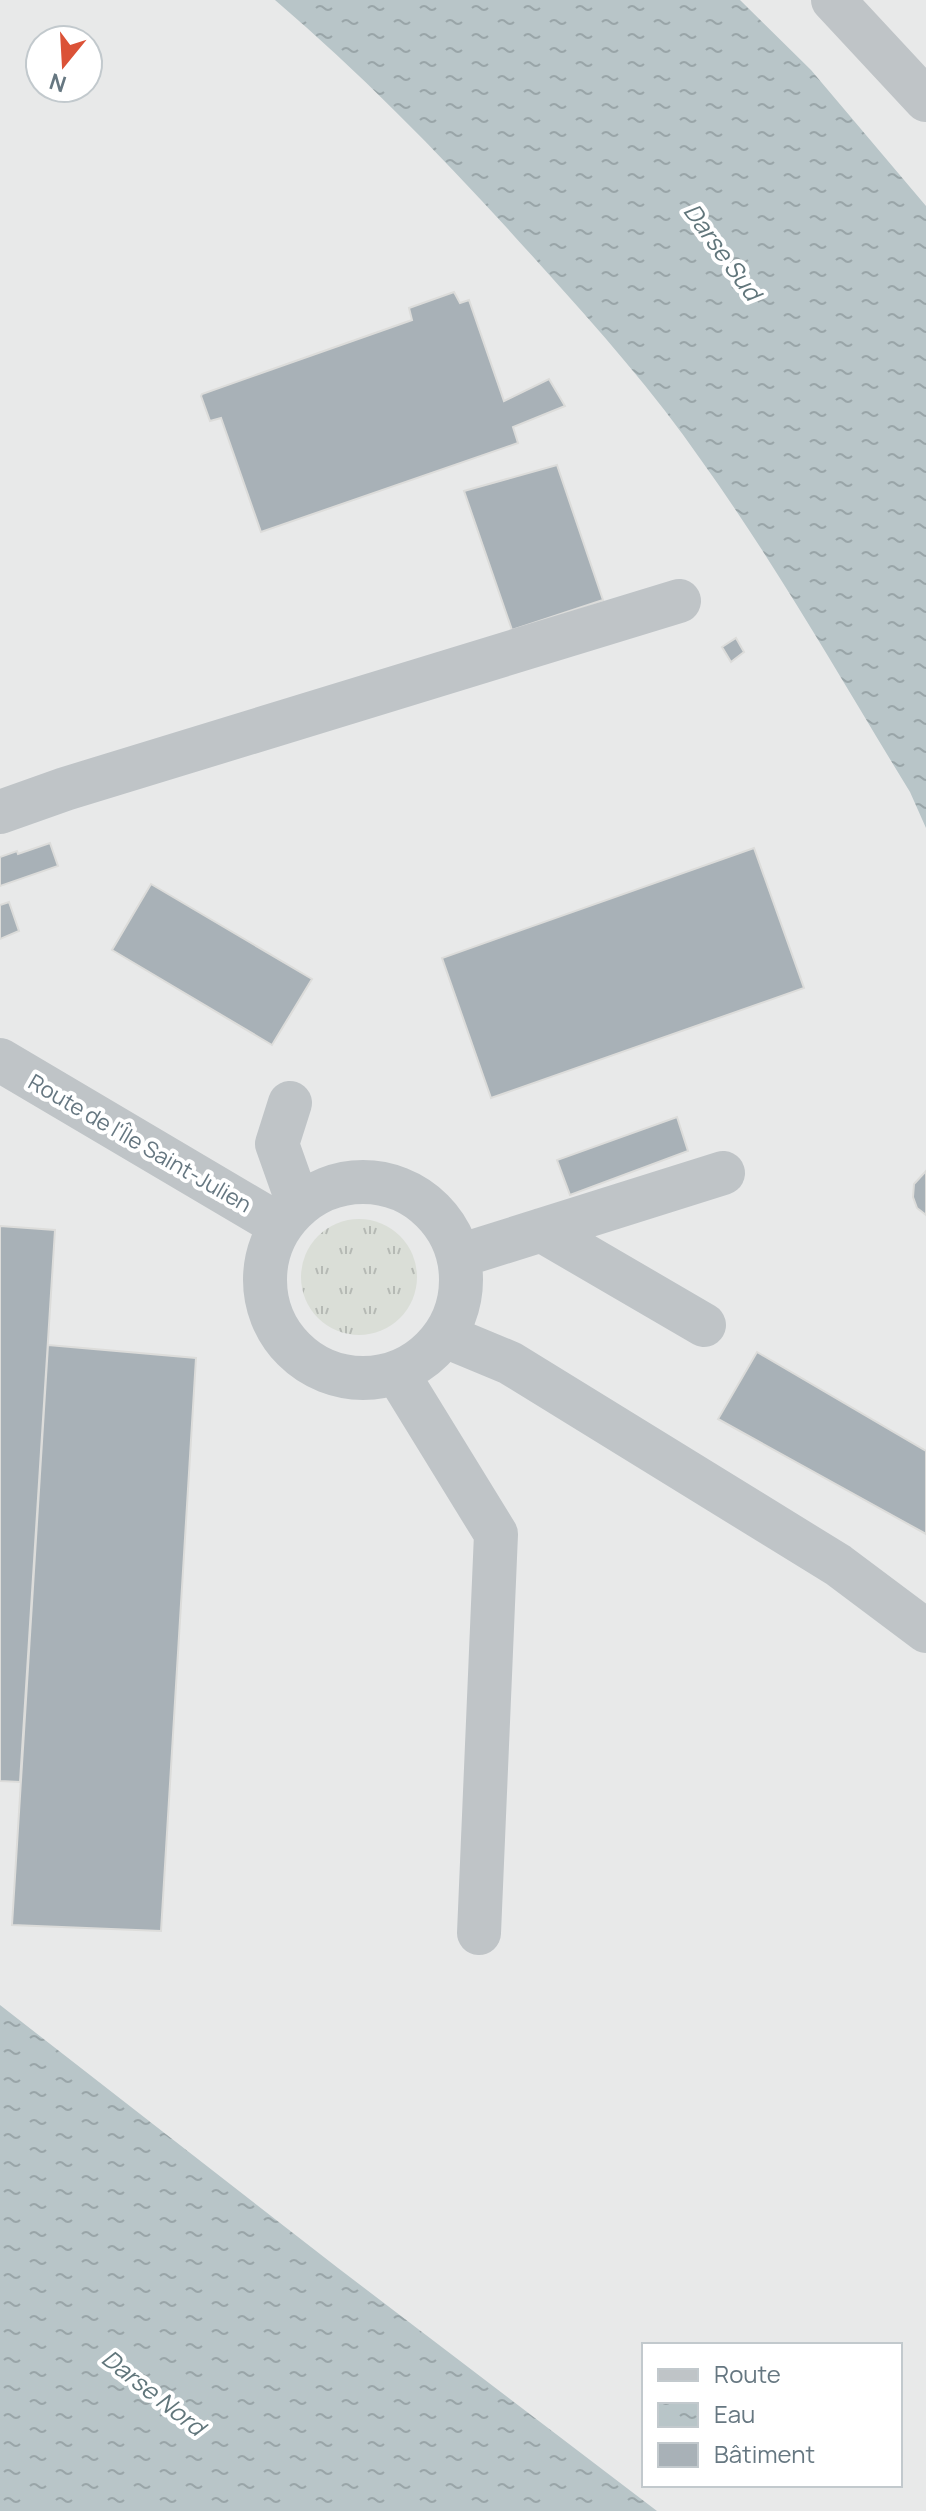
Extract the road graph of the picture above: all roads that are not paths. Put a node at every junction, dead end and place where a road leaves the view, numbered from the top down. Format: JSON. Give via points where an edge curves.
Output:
{"nodes":[{"id":1,"x":833,"y":0,"type":"edge"},
{"id":2,"x":926,"y":100,"type":"edge"},
{"id":3,"x":679,"y":601,"type":"dead end"},
{"id":4,"x":0,"y":812,"type":"edge"},
{"id":5,"x":0,"y":1060,"type":"edge"},
{"id":6,"x":290,"y":1103,"type":"dead end"},
{"id":7,"x":723,"y":1173,"type":"dead end"},
{"id":8,"x":290,"y":1216,"type":"junction"},
{"id":9,"x":541,"y":1230,"type":"junction"},
{"id":10,"x":459,"y":1256,"type":"junction"},
{"id":11,"x":704,"y":1325,"type":"dead end"},
{"id":12,"x":445,"y":1336,"type":"junction"},
{"id":13,"x":397,"y":1373,"type":"junction"},
{"id":14,"x":926,"y":1631,"type":"edge"},
{"id":15,"x":479,"y":1933,"type":"dead end"}],
"edges":[{"from":1,"to":2,"type":"street"},
{"from":3,"to":4,"type":"street"},
{"from":5,"to":8,"type":"street","name":"Route de l'Île Saint-Julien"},
{"from":6,"to":8,"type":"street","via":[[277,1144]]},
{"from":7,"to":9,"type":"street"},
{"from":8,"to":10,"type":"street","via":[[328,1189],[360,1182],[393,1186],[422,1202],[445,1226]]},
{"from":8,"to":13,"type":"street","via":[[268,1254],[265,1284],[271,1315],[286,1342],[308,1362],[336,1375],[367,1379]]},
{"from":9,"to":10,"type":"street"},
{"from":9,"to":11,"type":"street"},
{"from":10,"to":12,"type":"street","via":[[462,1283]]},
{"from":12,"to":13,"type":"street","via":[[424,1358]]},
{"from":12,"to":14,"type":"street","via":[[510,1363],[838,1565]]},
{"from":13,"to":15,"type":"street","via":[[496,1534]]}]}
